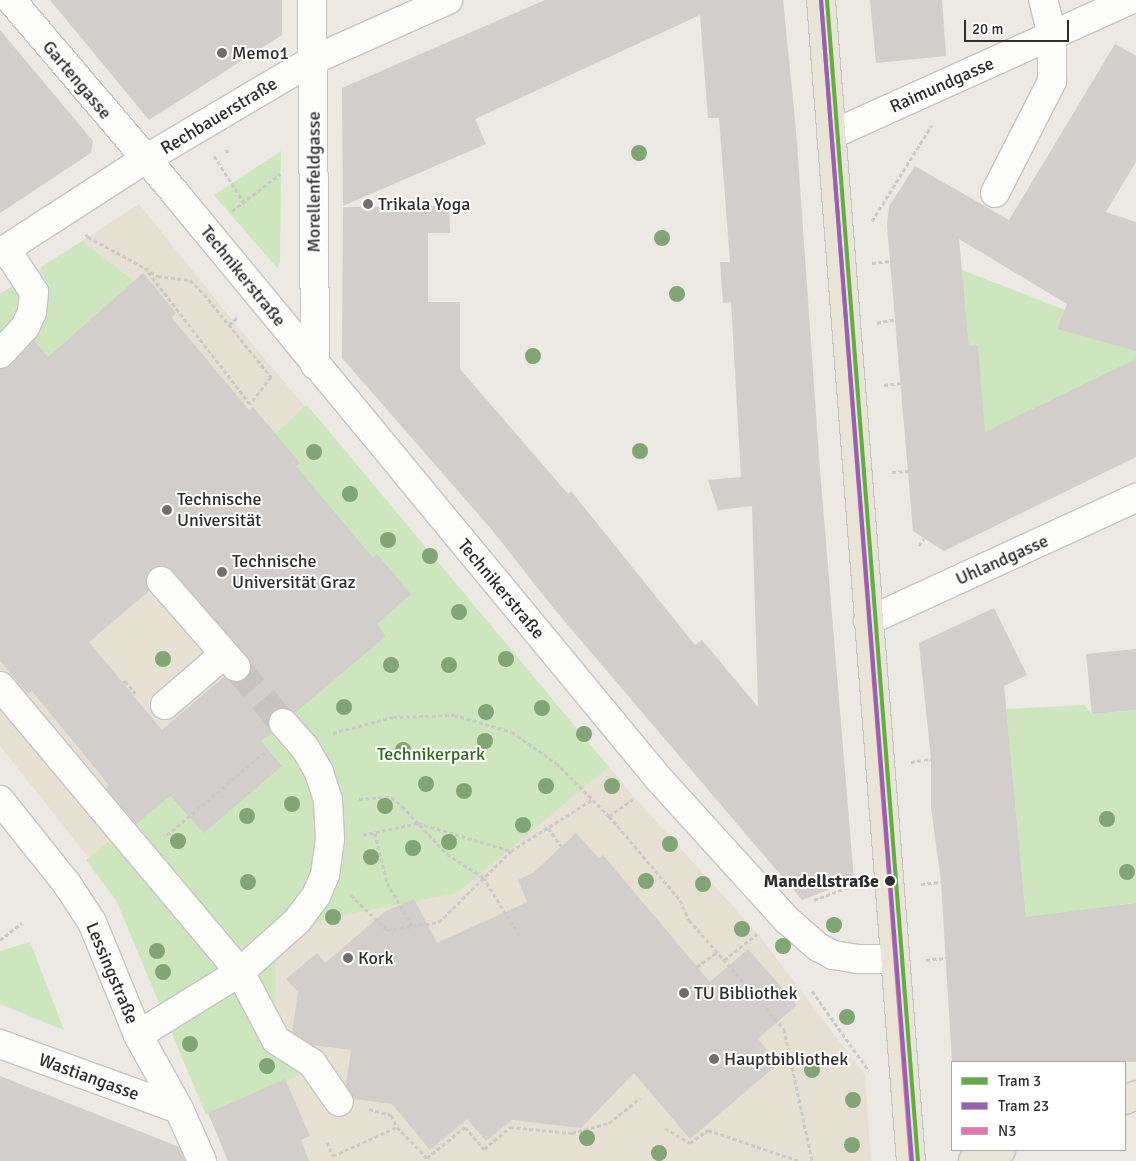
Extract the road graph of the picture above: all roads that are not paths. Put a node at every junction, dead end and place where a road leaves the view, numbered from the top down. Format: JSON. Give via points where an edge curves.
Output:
{"nodes":[{"id":1,"x":10,"y":0,"type":"edge"},
{"id":2,"x":312,"y":0,"type":"edge"},
{"id":3,"x":448,"y":0,"type":"edge"},
{"id":4,"x":820,"y":0,"type":"edge"},
{"id":5,"x":1043,"y":0,"type":"edge"},
{"id":6,"x":1130,"y":0,"type":"edge"},
{"id":7,"x":1052,"y":35,"type":"junction"},
{"id":8,"x":313,"y":60,"type":"junction"},
{"id":9,"x":831,"y":135,"type":"junction"},
{"id":10,"x":144,"y":160,"type":"junction"},
{"id":11,"x":995,"y":193,"type":"dead end"},
{"id":12,"x":3,"y":251,"type":"edge"},
{"id":13,"x":0,"y":354,"type":"edge"},
{"id":14,"x":315,"y":365,"type":"junction"},
{"id":15,"x":1136,"y":498,"type":"edge"},
{"id":16,"x":161,"y":581,"type":"dead end"},
{"id":17,"x":868,"y":621,"type":"junction"},
{"id":18,"x":0,"y":686,"type":"edge"},
{"id":19,"x":165,"y":705,"type":"dead end"},
{"id":20,"x":293,"y":733,"type":"tunnel mouth"},
{"id":21,"x":0,"y":800,"type":"edge"},
{"id":22,"x":894,"y":959,"type":"junction"},
{"id":23,"x":240,"y":972,"type":"junction"},
{"id":24,"x":138,"y":1035,"type":"junction"},
{"id":25,"x":0,"y":1044,"type":"edge"},
{"id":26,"x":339,"y":1102,"type":"dead end"},
{"id":27,"x":179,"y":1109,"type":"junction"},
{"id":28,"x":998,"y":1151,"type":"edge"},
{"id":29,"x":202,"y":1161,"type":"edge"},
{"id":30,"x":911,"y":1161,"type":"edge"},
{"id":31,"x":973,"y":1161,"type":"edge"}],
"edges":[{"from":1,"to":10,"type":"street","name":"Gartengasse"},
{"from":2,"to":8,"type":"street","name":"Morellenfeldgasse"},
{"from":3,"to":8,"type":"street","name":"Rechbauerstraße"},
{"from":4,"to":9,"type":"main road"},
{"from":5,"to":7,"type":"street"},
{"from":6,"to":7,"type":"street","name":"Raimundgasse"},
{"from":7,"to":9,"type":"street","name":"Raimundgasse"},
{"from":7,"to":11,"type":"street","via":[[1052,81]]},
{"from":8,"to":10,"type":"street","name":"Rechbauerstraße"},
{"from":8,"to":14,"type":"street","name":"Morellenfeldgasse"},
{"from":9,"to":17,"type":"main road"},
{"from":10,"to":12,"type":"street","name":"Rechbauerstraße"},
{"from":10,"to":14,"type":"street","name":"Technikerstraße","via":[[175,193]]},
{"from":12,"to":13,"type":"street","via":[[34,292],[32,312],[25,327]]},
{"from":14,"to":22,"type":"street","name":"Technikerstraße","via":[[659,779],[787,920],[818,947],[833,955]]},
{"from":15,"to":17,"type":"street","name":"Uhlandgasse"},
{"from":16,"to":19,"type":"street","via":[[230,661]]},
{"from":17,"to":22,"type":"main road"},
{"from":18,"to":23,"type":"street"},
{"from":20,"to":23,"type":"street","via":[[319,772],[328,800],[330,839],[325,875],[316,896],[297,921]]},
{"from":21,"to":24,"type":"street","name":"Lessingstraße","via":[[67,884],[92,922]]},
{"from":22,"to":30,"type":"main road"},
{"from":23,"to":24,"type":"street"},
{"from":23,"to":26,"type":"street","via":[[276,1040],[312,1062]]},
{"from":24,"to":27,"type":"street","name":"Lessingstraße"},
{"from":25,"to":27,"type":"street","name":"Wastiangasse"},
{"from":27,"to":29,"type":"street","name":"Lessingstraße"},
{"from":28,"to":31,"type":"main road"}]}
